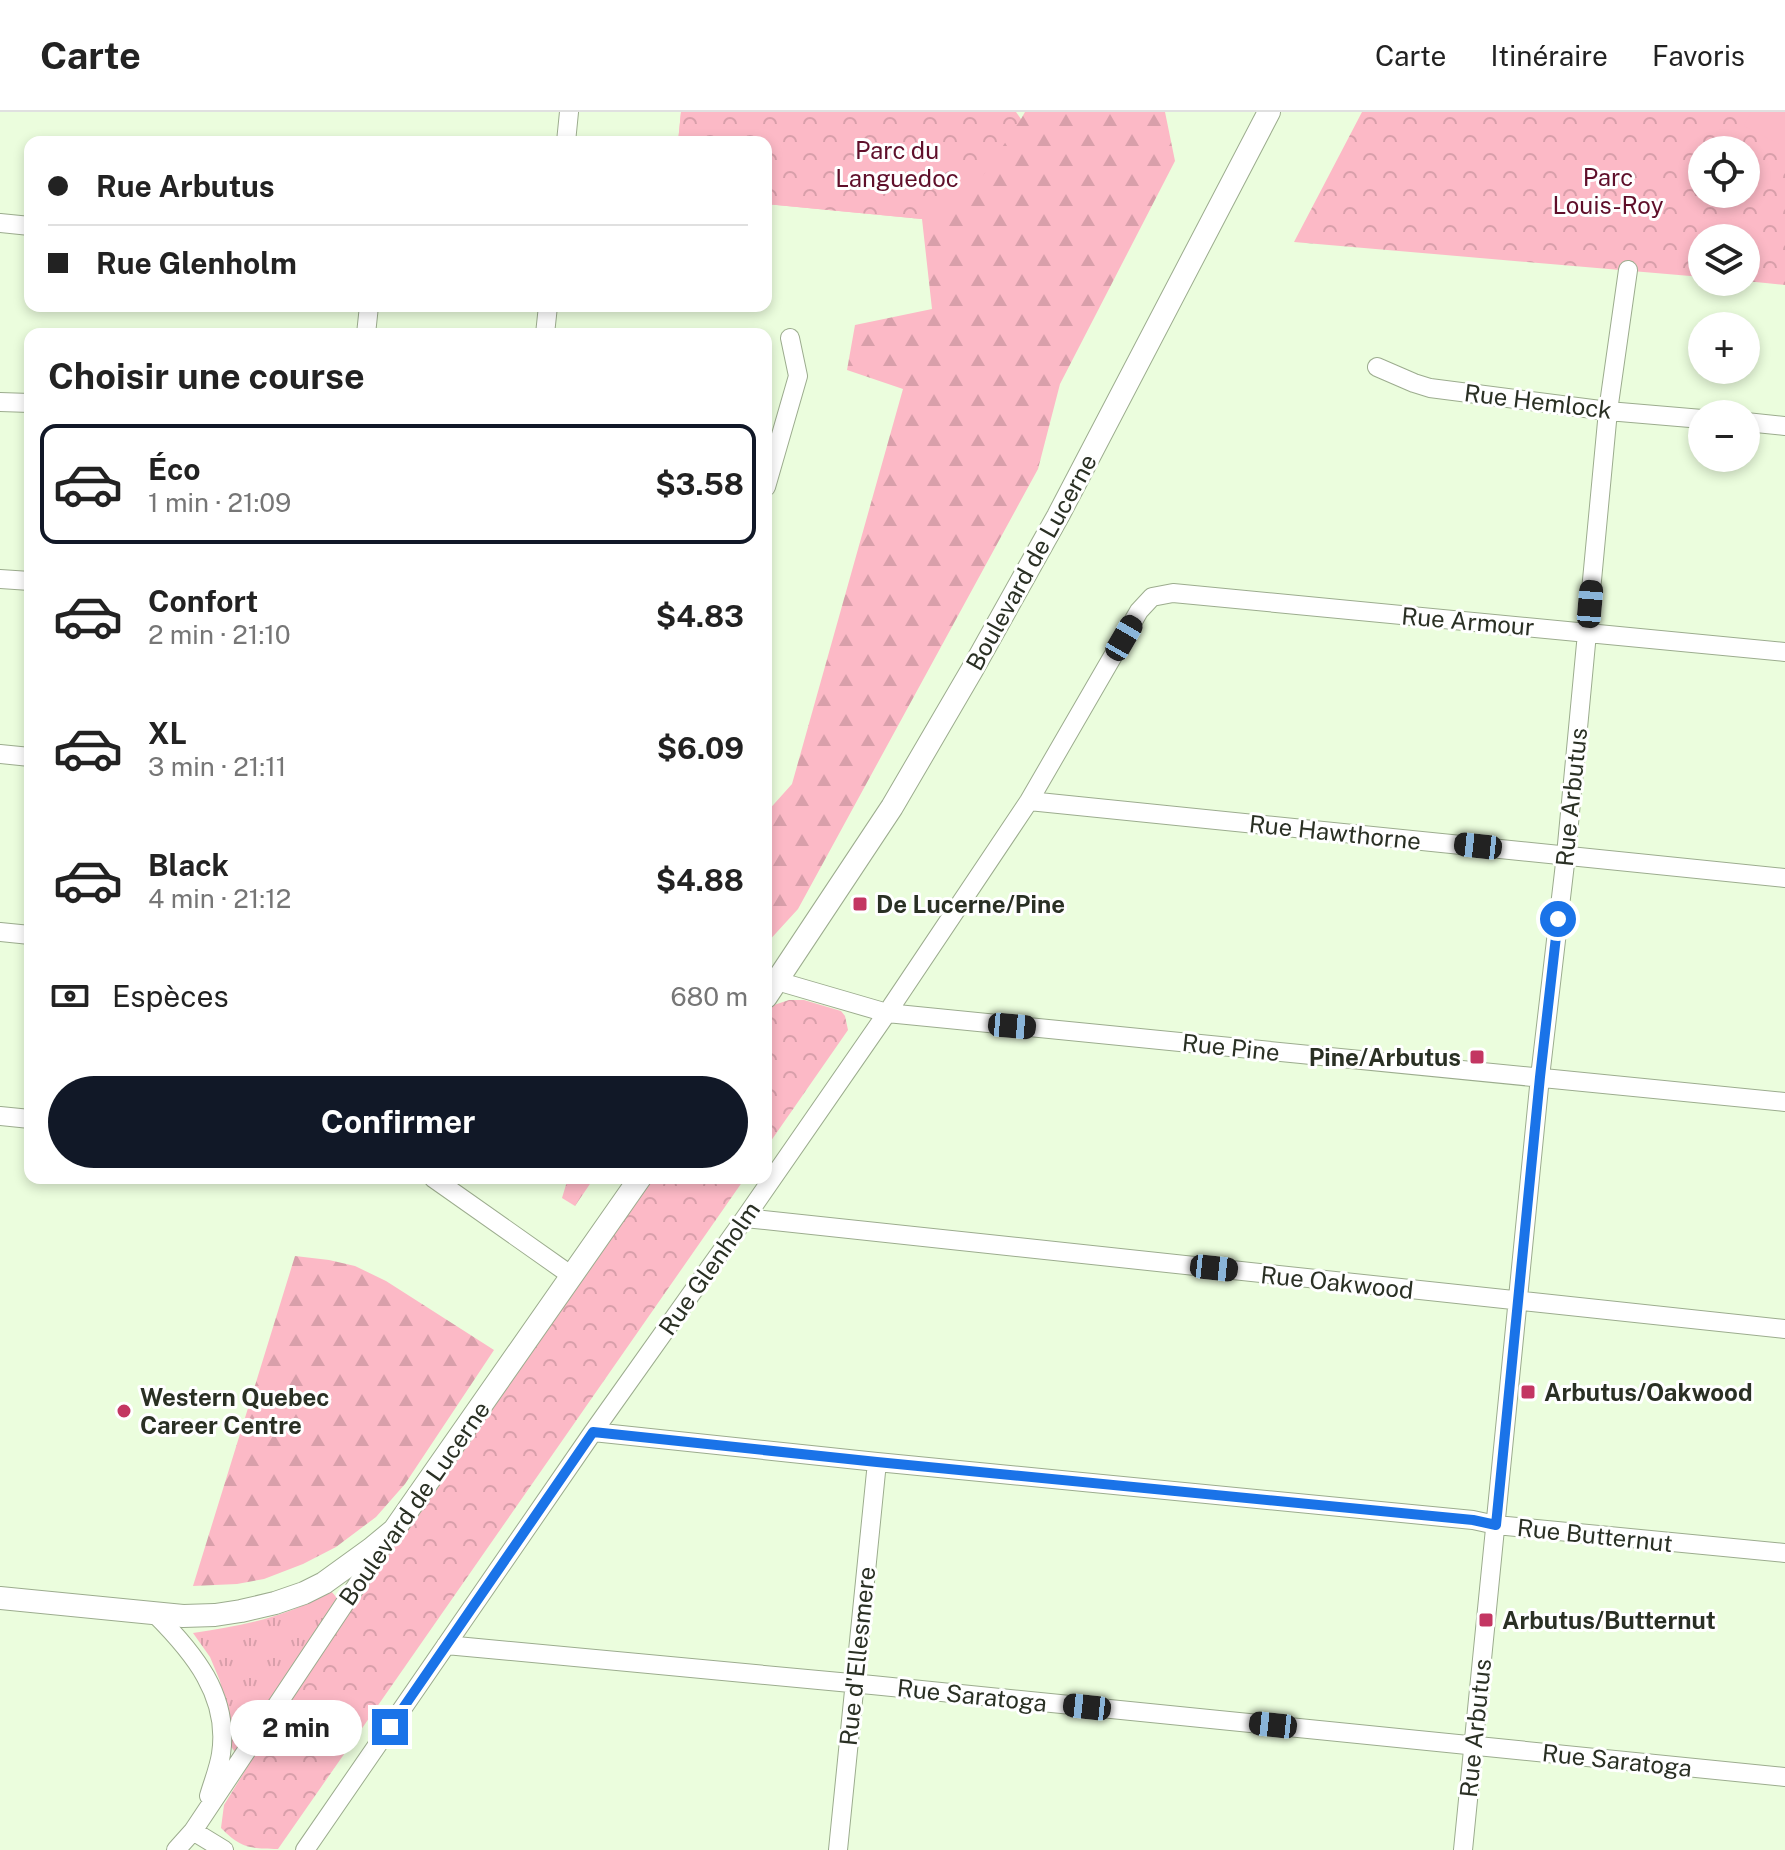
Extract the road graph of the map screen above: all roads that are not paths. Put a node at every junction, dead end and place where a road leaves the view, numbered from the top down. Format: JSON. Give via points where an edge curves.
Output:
{"nodes":[{"id":1,"x":569,"y":112,"type":"edge"},
{"id":2,"x":1269,"y":112,"type":"edge"},
{"id":3,"x":567,"y":136,"type":"edge"},
{"id":4,"x":0,"y":223,"type":"edge"},
{"id":5,"x":24,"y":225,"type":"edge"},
{"id":6,"x":1628,"y":270,"type":"dead end"},
{"id":7,"x":790,"y":338,"type":"dead end"},
{"id":8,"x":1377,"y":367,"type":"dead end"},
{"id":9,"x":0,"y":402,"type":"edge"},
{"id":10,"x":24,"y":403,"type":"edge"},
{"id":11,"x":1608,"y":411,"type":"junction"},
{"id":12,"x":1688,"y":418,"type":"edge"},
{"id":13,"x":1760,"y":423,"type":"edge"},
{"id":14,"x":1785,"y":426,"type":"edge"},
{"id":15,"x":772,"y":466,"type":"edge"},
{"id":16,"x":0,"y":579,"type":"edge"},
{"id":17,"x":24,"y":581,"type":"edge"},
{"id":18,"x":1152,"y":597,"type":"joint"},
{"id":19,"x":1588,"y":632,"type":"junction"},
{"id":20,"x":1785,"y":652,"type":"edge"},
{"id":21,"x":0,"y":754,"type":"edge"},
{"id":22,"x":24,"y":756,"type":"edge"},
{"id":23,"x":1029,"y":801,"type":"junction"},
{"id":24,"x":1566,"y":855,"type":"junction"},
{"id":25,"x":1785,"y":878,"type":"edge"},
{"id":26,"x":0,"y":932,"type":"edge"},
{"id":27,"x":24,"y":934,"type":"edge"},
{"id":28,"x":772,"y":989,"type":"edge"},
{"id":29,"x":887,"y":1013,"type":"junction"},
{"id":30,"x":1540,"y":1077,"type":"junction"},
{"id":31,"x":1785,"y":1102,"type":"edge"},
{"id":32,"x":0,"y":1116,"type":"edge"},
{"id":33,"x":24,"y":1118,"type":"edge"},
{"id":34,"x":772,"y":1179,"type":"edge"},
{"id":35,"x":442,"y":1184,"type":"edge"},
{"id":36,"x":636,"y":1184,"type":"edge"},
{"id":37,"x":769,"y":1184,"type":"edge"},
{"id":38,"x":745,"y":1218,"type":"junction"},
{"id":39,"x":572,"y":1276,"type":"junction"},
{"id":40,"x":1519,"y":1302,"type":"junction"},
{"id":41,"x":1785,"y":1329,"type":"edge"},
{"id":42,"x":593,"y":1432,"type":"junction"},
{"id":43,"x":877,"y":1462,"type":"junction"},
{"id":44,"x":1496,"y":1525,"type":"junction"},
{"id":45,"x":394,"y":1530,"type":"junction"},
{"id":46,"x":1785,"y":1553,"type":"edge"},
{"id":47,"x":0,"y":1598,"type":"edge"},
{"id":48,"x":155,"y":1614,"type":"junction"},
{"id":49,"x":446,"y":1645,"type":"junction"},
{"id":50,"x":854,"y":1684,"type":"junction"},
{"id":51,"x":1473,"y":1745,"type":"junction"},
{"id":52,"x":1785,"y":1777,"type":"edge"},
{"id":53,"x":193,"y":1831,"type":"junction"},
{"id":54,"x":176,"y":1850,"type":"edge"},
{"id":55,"x":224,"y":1850,"type":"edge"},
{"id":56,"x":305,"y":1850,"type":"edge"},
{"id":57,"x":838,"y":1850,"type":"edge"},
{"id":58,"x":1463,"y":1850,"type":"edge"}],
"edges":[{"from":1,"to":3,"type":"street"},
{"from":2,"to":28,"type":"main road","name":"Boulevard de Lucerne","via":[[972,670],[892,807]]},
{"from":4,"to":5,"type":"street"},
{"from":6,"to":11,"type":"street","name":"Rue Arbutus"},
{"from":7,"to":15,"type":"street","via":[[798,376]]},
{"from":8,"to":11,"type":"street","name":"Rue Hemlock","via":[[1430,388]]},
{"from":9,"to":10,"type":"street"},
{"from":11,"to":12,"type":"street","name":"Rue Hemlock"},
{"from":11,"to":19,"type":"street","name":"Rue Arbutus"},
{"from":13,"to":14,"type":"street"},
{"from":16,"to":17,"type":"street"},
{"from":18,"to":19,"type":"street","name":"Rue Armour","via":[[1173,593]]},
{"from":18,"to":23,"type":"street","name":"Rue Glenholm"},
{"from":19,"to":20,"type":"street","name":"Rue Armour"},
{"from":19,"to":24,"type":"street","name":"Rue Arbutus"},
{"from":21,"to":22,"type":"street"},
{"from":23,"to":24,"type":"street","name":"Rue Hawthorne"},
{"from":23,"to":29,"type":"street","name":"Rue Glenholm"},
{"from":24,"to":25,"type":"street","name":"Rue Hawthorne"},
{"from":24,"to":30,"type":"street","name":"Rue Arbutus"},
{"from":26,"to":27,"type":"street"},
{"from":28,"to":29,"type":"street","name":"Rue Pine"},
{"from":29,"to":30,"type":"street","name":"Rue Pine"},
{"from":29,"to":34,"type":"street","name":"Rue Glenholm"},
{"from":30,"to":31,"type":"street","name":"Rue Pine"},
{"from":30,"to":40,"type":"street","name":"Rue Arbutus"},
{"from":32,"to":33,"type":"street"},
{"from":35,"to":39,"type":"street"},
{"from":36,"to":39,"type":"main road","name":"Boulevard de Lucerne"},
{"from":37,"to":38,"type":"street","name":"Rue Glenholm"},
{"from":38,"to":40,"type":"street","name":"Rue Oakwood"},
{"from":38,"to":42,"type":"street","name":"Rue Glenholm"},
{"from":39,"to":45,"type":"main road","name":"Boulevard de Lucerne"},
{"from":40,"to":41,"type":"street","name":"Rue Oakwood"},
{"from":40,"to":44,"type":"street","name":"Rue Arbutus"},
{"from":42,"to":43,"type":"street","name":"Rue Butternut"},
{"from":42,"to":49,"type":"street","name":"Rue Glenholm"},
{"from":43,"to":44,"type":"street","name":"Rue Butternut"},
{"from":43,"to":50,"type":"street","name":"Rue d'Ellesmere"},
{"from":44,"to":46,"type":"street","name":"Rue Butternut"},
{"from":44,"to":51,"type":"street","name":"Rue Arbutus"},
{"from":45,"to":48,"type":"main road","via":[[340,1573],[290,1598],[215,1615]]},
{"from":45,"to":53,"type":"street","name":"Boulevard de Lucerne"},
{"from":47,"to":48,"type":"main road"},
{"from":48,"to":53,"type":"street","via":[[191,1653],[213,1688],[219,1709],[221,1754]]},
{"from":49,"to":50,"type":"street","name":"Rue Saratoga"},
{"from":49,"to":56,"type":"street","name":"Rue Glenholm"},
{"from":50,"to":51,"type":"street","name":"Rue Saratoga"},
{"from":50,"to":57,"type":"street","name":"Rue d'Ellesmere"},
{"from":51,"to":52,"type":"street","name":"Rue Saratoga"},
{"from":51,"to":58,"type":"street","name":"Rue Arbutus"},
{"from":53,"to":54,"type":"street"},
{"from":53,"to":55,"type":"street"}]}
